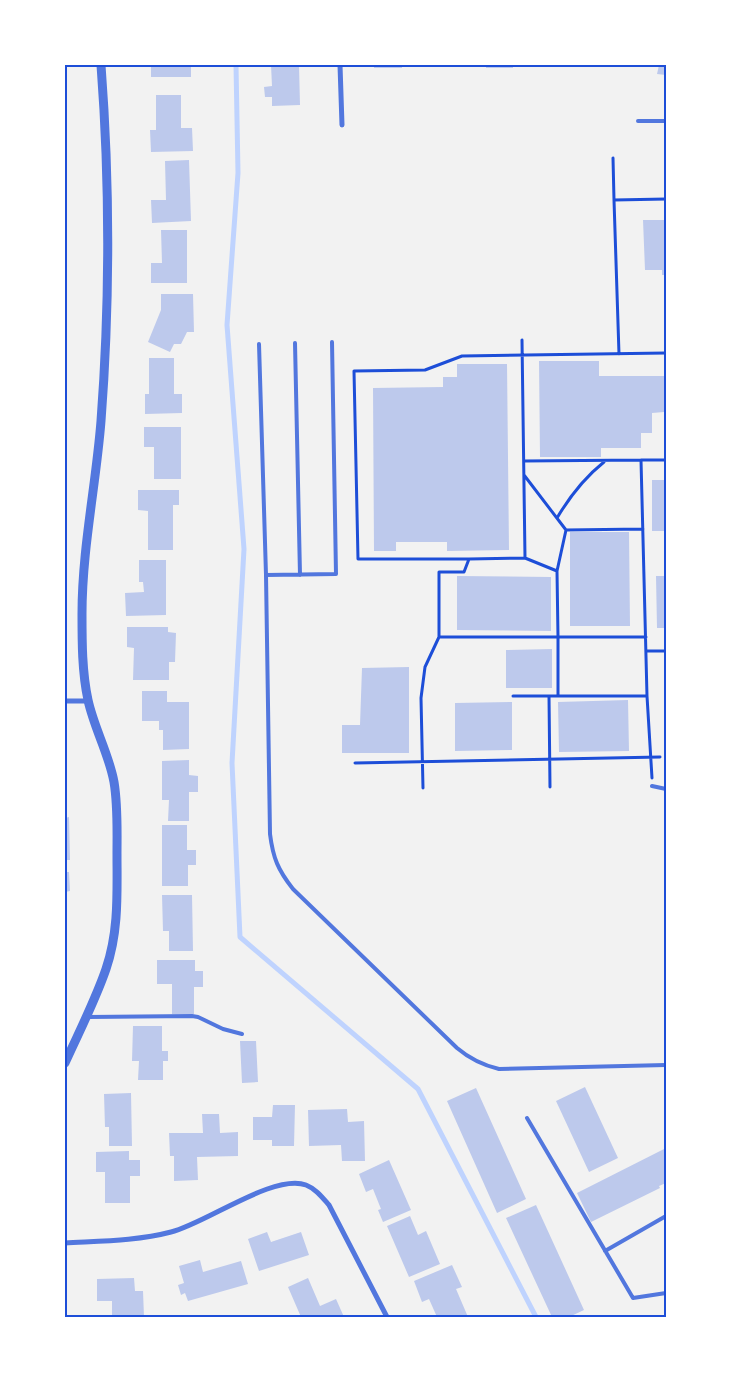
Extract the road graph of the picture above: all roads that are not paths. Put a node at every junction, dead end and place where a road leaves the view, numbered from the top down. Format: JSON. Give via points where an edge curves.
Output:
{"nodes":[{"id":1,"x":101,"y":65,"type":"edge"},
{"id":2,"x":340,"y":65,"type":"edge"},
{"id":3,"x":638,"y":121,"type":"dead end"},
{"id":4,"x":666,"y":121,"type":"edge"},
{"id":5,"x":342,"y":125,"type":"dead end"},
{"id":6,"x":332,"y":342,"type":"dead end"},
{"id":7,"x":295,"y":343,"type":"dead end"},
{"id":8,"x":259,"y":344,"type":"dead end"},
{"id":9,"x":266,"y":575,"type":"junction"},
{"id":10,"x":300,"y":575,"type":"junction"},
{"id":11,"x":65,"y":701,"type":"edge"},
{"id":12,"x":88,"y":701,"type":"junction"},
{"id":13,"x":652,"y":786,"type":"road end"},
{"id":14,"x":666,"y":789,"type":"edge"},
{"id":15,"x":85,"y":1017,"type":"junction"},
{"id":16,"x":242,"y":1034,"type":"dead end"},
{"id":17,"x":65,"y":1063,"type":"edge"},
{"id":18,"x":666,"y":1065,"type":"edge"},
{"id":19,"x":527,"y":1118,"type":"dead end"},
{"id":20,"x":666,"y":1216,"type":"edge"},
{"id":21,"x":65,"y":1243,"type":"edge"},
{"id":22,"x":605,"y":1251,"type":"junction"},
{"id":23,"x":666,"y":1293,"type":"edge"},
{"id":24,"x":387,"y":1317,"type":"edge"}],
"edges":[{"from":1,"to":12,"type":"street","via":[[108,208],[108,290],[99,452],[83,582],[84,673]]},
{"from":2,"to":5,"type":"street"},
{"from":3,"to":4,"type":"lane"},
{"from":6,"to":10,"type":"lane","via":[[336,574]]},
{"from":7,"to":10,"type":"lane"},
{"from":8,"to":9,"type":"lane"},
{"from":9,"to":10,"type":"lane"},
{"from":9,"to":18,"type":"lane","via":[[270,834],[272,854],[292,889],[458,1048],[482,1065],[498,1069]]},
{"from":11,"to":12,"type":"street"},
{"from":12,"to":15,"type":"street","via":[[115,784],[118,912],[106,969]]},
{"from":13,"to":14,"type":"lane"},
{"from":15,"to":16,"type":"lane","via":[[192,1016]]},
{"from":15,"to":17,"type":"street"},
{"from":19,"to":22,"type":"lane"},
{"from":20,"to":22,"type":"lane"},
{"from":21,"to":24,"type":"street","via":[[140,1238],[173,1232],[274,1187],[305,1185],[320,1194],[329,1205]]},
{"from":22,"to":23,"type":"lane","via":[[633,1298]]}]}
